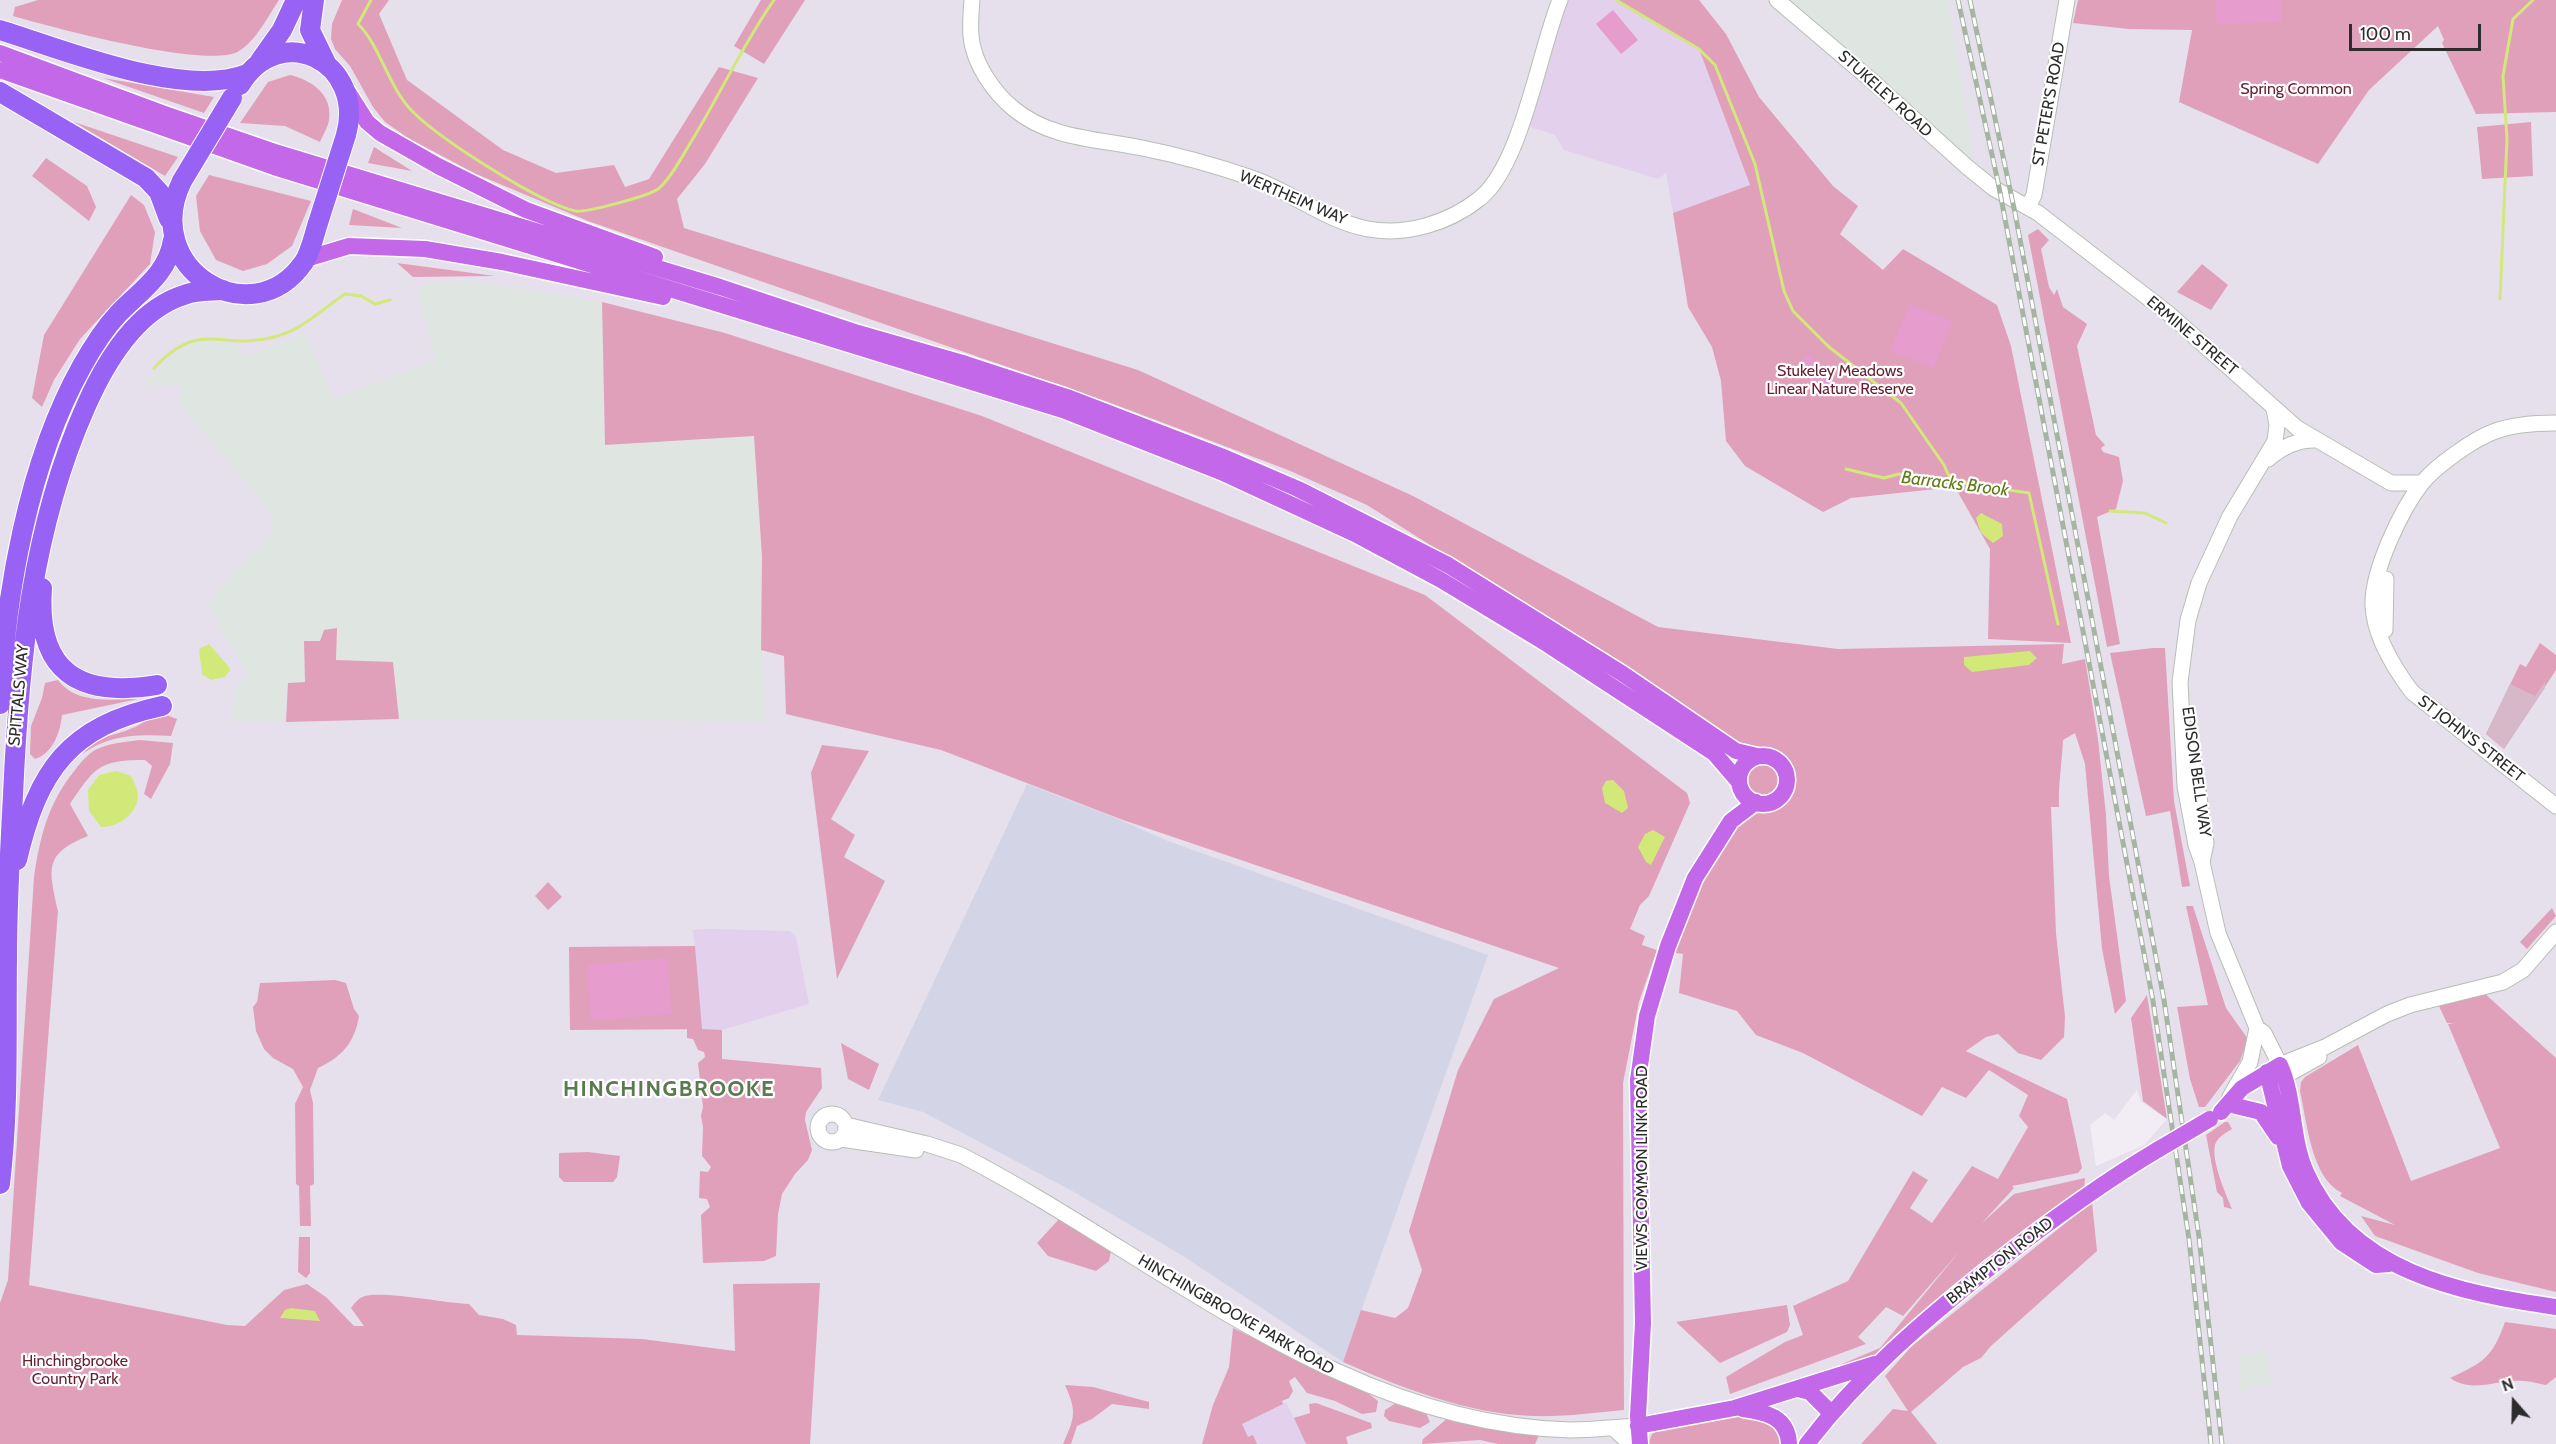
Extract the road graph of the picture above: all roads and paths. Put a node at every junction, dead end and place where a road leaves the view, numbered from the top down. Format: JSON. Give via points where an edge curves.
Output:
{"nodes":[{"id":1,"x":296,"y":0,"type":"edge"},
{"id":2,"x":314,"y":0,"type":"edge"},
{"id":3,"x":972,"y":0,"type":"edge"},
{"id":4,"x":1560,"y":0,"type":"edge"},
{"id":5,"x":1777,"y":0,"type":"edge"},
{"id":6,"x":2067,"y":0,"type":"edge"},
{"id":7,"x":0,"y":30,"type":"edge"},
{"id":8,"x":0,"y":53,"type":"edge"},
{"id":9,"x":326,"y":63,"type":"junction"},
{"id":10,"x":253,"y":68,"type":"junction"},
{"id":11,"x":0,"y":70,"type":"edge"},
{"id":12,"x":346,"y":89,"type":"junction"},
{"id":13,"x":0,"y":92,"type":"edge"},
{"id":14,"x":1993,"y":188,"type":"joint"},
{"id":15,"x":2028,"y":207,"type":"junction"},
{"id":16,"x":172,"y":232,"type":"junction"},
{"id":17,"x":306,"y":259,"type":"junction"},
{"id":18,"x":223,"y":290,"type":"junction"},
{"id":19,"x":711,"y":302,"type":"junction"},
{"id":20,"x":876,"y":337,"type":"junction"},
{"id":21,"x":2274,"y":409,"type":"junction"},
{"id":22,"x":2556,"y":423,"type":"edge"},
{"id":23,"x":2317,"y":440,"type":"junction"},
{"id":24,"x":2262,"y":465,"type":"junction"},
{"id":25,"x":2391,"y":483,"type":"junction"},
{"id":26,"x":2422,"y":483,"type":"junction"},
{"id":27,"x":2398,"y":525,"type":"junction"},
{"id":28,"x":44,"y":534,"type":"junction"},
{"id":29,"x":157,"y":685,"type":"dead end"},
{"id":30,"x":1624,"y":685,"type":"junction"},
{"id":31,"x":0,"y":704,"type":"edge"},
{"id":32,"x":162,"y":706,"type":"dead end"},
{"id":33,"x":1757,"y":756,"type":"junction"},
{"id":34,"x":1740,"y":786,"type":"junction"},
{"id":35,"x":1756,"y":802,"type":"junction"},
{"id":36,"x":2556,"y":807,"type":"edge"},
{"id":37,"x":1731,"y":821,"type":"junction"},
{"id":38,"x":7,"y":905,"type":"junction"},
{"id":39,"x":2556,"y":932,"type":"edge"},
{"id":40,"x":2257,"y":1036,"type":"junction"},
{"id":41,"x":2276,"y":1074,"type":"junction"},
{"id":42,"x":2224,"y":1110,"type":"junction"},
{"id":43,"x":843,"y":1132,"type":"dead end"},
{"id":44,"x":2283,"y":1144,"type":"junction"},
{"id":45,"x":0,"y":1184,"type":"edge"},
{"id":46,"x":2390,"y":1264,"type":"junction"},
{"id":47,"x":2556,"y":1307,"type":"edge"},
{"id":48,"x":1880,"y":1362,"type":"junction"},
{"id":49,"x":1798,"y":1389,"type":"junction"},
{"id":50,"x":1735,"y":1408,"type":"junction"},
{"id":51,"x":1831,"y":1413,"type":"junction"},
{"id":52,"x":1638,"y":1426,"type":"junction"},
{"id":53,"x":1613,"y":1428,"type":"junction"},
{"id":54,"x":1631,"y":1444,"type":"edge"},
{"id":55,"x":1640,"y":1444,"type":"edge"},
{"id":56,"x":1789,"y":1444,"type":"edge"},
{"id":57,"x":1807,"y":1444,"type":"edge"}],
"edges":[{"from":1,"to":10,"type":"highway","via":[[282,30]]},
{"from":2,"to":9,"type":"highway","via":[[310,30]]},
{"from":3,"to":4,"type":"main road","name":"WERTHEIM WAY","via":[[971,38],[978,61],[993,87],[1013,109],[1037,125],[1253,178],[1368,229],[1403,231],[1434,224],[1482,198],[1506,166]]},
{"from":5,"to":14,"type":"main road","name":"STUKELEY ROAD"},
{"from":6,"to":15,"type":"main road","name":"ST PETER'S ROAD","via":[[2034,195]]},
{"from":7,"to":10,"type":"highway","via":[[166,78],[227,80]]},
{"from":8,"to":20,"type":"main road","via":[[278,153]]},
{"from":9,"to":10,"type":"highway","via":[[307,55],[287,53]]},
{"from":9,"to":12,"type":"highway"},
{"from":10,"to":16,"type":"highway","bridge":true,"via":[[182,180],[173,202]]},
{"from":11,"to":19,"type":"main road","via":[[274,167]]},
{"from":12,"to":17,"type":"highway","bridge":true,"via":[[350,107],[346,135]]},
{"from":12,"to":20,"type":"main road","via":[[363,116],[380,133],[526,210]]},
{"from":13,"to":16,"type":"highway","via":[[146,178],[159,192]]},
{"from":14,"to":15,"type":"main road","name":"ERMINE STREET"},
{"from":15,"to":21,"type":"main road","name":"ERMINE STREET","via":[[2169,314]]},
{"from":16,"to":18,"type":"highway","via":[[192,271]]},
{"from":16,"to":31,"type":"highway","name":"SPITTALS WAY","via":[[170,257],[99,337],[75,379],[49,442],[16,567]]},
{"from":17,"to":18,"type":"highway","via":[[290,277],[269,289],[246,293]]},
{"from":17,"to":19,"type":"main road","via":[[349,246],[425,249],[673,300]]},
{"from":18,"to":28,"type":"highway","name":"SPITTALS WAY","via":[[199,291],[171,300],[148,316],[123,342],[95,385],[76,426]]},
{"from":19,"to":30,"type":"main road","via":[[1063,410],[1221,472],[1356,534]]},
{"from":20,"to":30,"type":"main road","via":[[1067,397],[1298,489],[1448,565]]},
{"from":21,"to":23,"type":"main road","name":"ERMINE STREET"},
{"from":21,"to":24,"type":"main road","name":"EDISON BELL WAY","via":[[2277,435]]},
{"from":22,"to":26,"type":"main road","via":[[2519,425],[2491,433]]},
{"from":23,"to":24,"type":"main road","via":[[2283,447]]},
{"from":23,"to":25,"type":"main road","name":"ERMINE STREET"},
{"from":24,"to":40,"type":"main road","name":"EDISON BELL WAY","via":[[2230,516],[2204,572],[2188,620],[2180,682],[2185,786],[2196,845],[2218,933]]},
{"from":25,"to":26,"type":"main road"},
{"from":25,"to":27,"type":"main road","via":[[2405,502]]},
{"from":26,"to":27,"type":"main road"},
{"from":27,"to":36,"type":"main road","name":"ST JOHN'S STREET","via":[[2385,587],[2385,645],[2399,674],[2412,692]]},
{"from":28,"to":29,"type":"highway","via":[[42,620],[45,637],[59,662],[74,676],[96,687],[130,690]]},
{"from":28,"to":38,"type":"highway","name":"SPITTALS WAY","via":[[31,586],[24,640]]},
{"from":30,"to":33,"type":"main road","via":[[1736,751]]},
{"from":30,"to":34,"type":"main road","via":[[1714,753]]},
{"from":32,"to":38,"type":"highway","via":[[129,713],[95,728],[62,756],[32,810]]},
{"from":33,"to":34,"type":"main road","via":[[1742,769]]},
{"from":33,"to":35,"type":"main road","via":[[1780,762],[1787,784],[1772,802]]},
{"from":34,"to":35,"type":"main road"},
{"from":34,"to":37,"type":"main road","name":"VIEWS COMMON LINK ROAD"},
{"from":35,"to":37,"type":"main road","name":"VIEWS COMMON LINK ROAD"},
{"from":37,"to":52,"type":"main road","name":"VIEWS COMMON LINK ROAD","via":[[1695,878],[1668,946],[1647,1016],[1638,1080],[1643,1323]]},
{"from":38,"to":45,"type":"highway","name":"SPITTALS WAY","via":[[6,1088]]},
{"from":39,"to":41,"type":"main road","name":"BRAMPTON ROAD","via":[[2523,970],[2503,982],[2387,1014]]},
{"from":40,"to":41,"type":"main road","name":"EDISON BELL WAY"},
{"from":40,"to":42,"type":"main road","via":[[2250,1062]]},
{"from":41,"to":42,"type":"main road","name":"BRAMPTON ROAD"},
{"from":41,"to":44,"type":"main road"},
{"from":41,"to":46,"type":"main road","via":[[2305,1170],[2319,1197],[2349,1233]]},
{"from":42,"to":44,"type":"main road","via":[[2261,1112]]},
{"from":42,"to":48,"type":"main road","name":"BRAMPTON ROAD","bridge":true,"via":[[2110,1178],[1953,1297]]},
{"from":43,"to":53,"type":"main road","name":"HINCHINGBROOKE PARK ROAD","via":[[961,1155],[1267,1336],[1357,1381],[1430,1407],[1511,1424],[1570,1430]]},
{"from":44,"to":46,"type":"main road","via":[[2297,1183],[2332,1234],[2376,1265]]},
{"from":46,"to":47,"type":"main road","via":[[2484,1296]]},
{"from":48,"to":49,"type":"main road"},
{"from":48,"to":51,"type":"main road","name":"BRAMPTON ROAD"},
{"from":49,"to":50,"type":"main road"},
{"from":49,"to":51,"type":"main road","via":[[1810,1392]]},
{"from":50,"to":52,"type":"main road","name":"HINCHINGBROOKE PARK ROAD"},
{"from":50,"to":56,"type":"main road","via":[[1774,1415],[1787,1431]]},
{"from":51,"to":57,"type":"main road","name":"BRAMPTON ROAD"},
{"from":52,"to":53,"type":"main road","name":"HINCHINGBROOKE PARK ROAD"},
{"from":52,"to":55,"type":"main road"},
{"from":53,"to":54,"type":"main road"}]}
